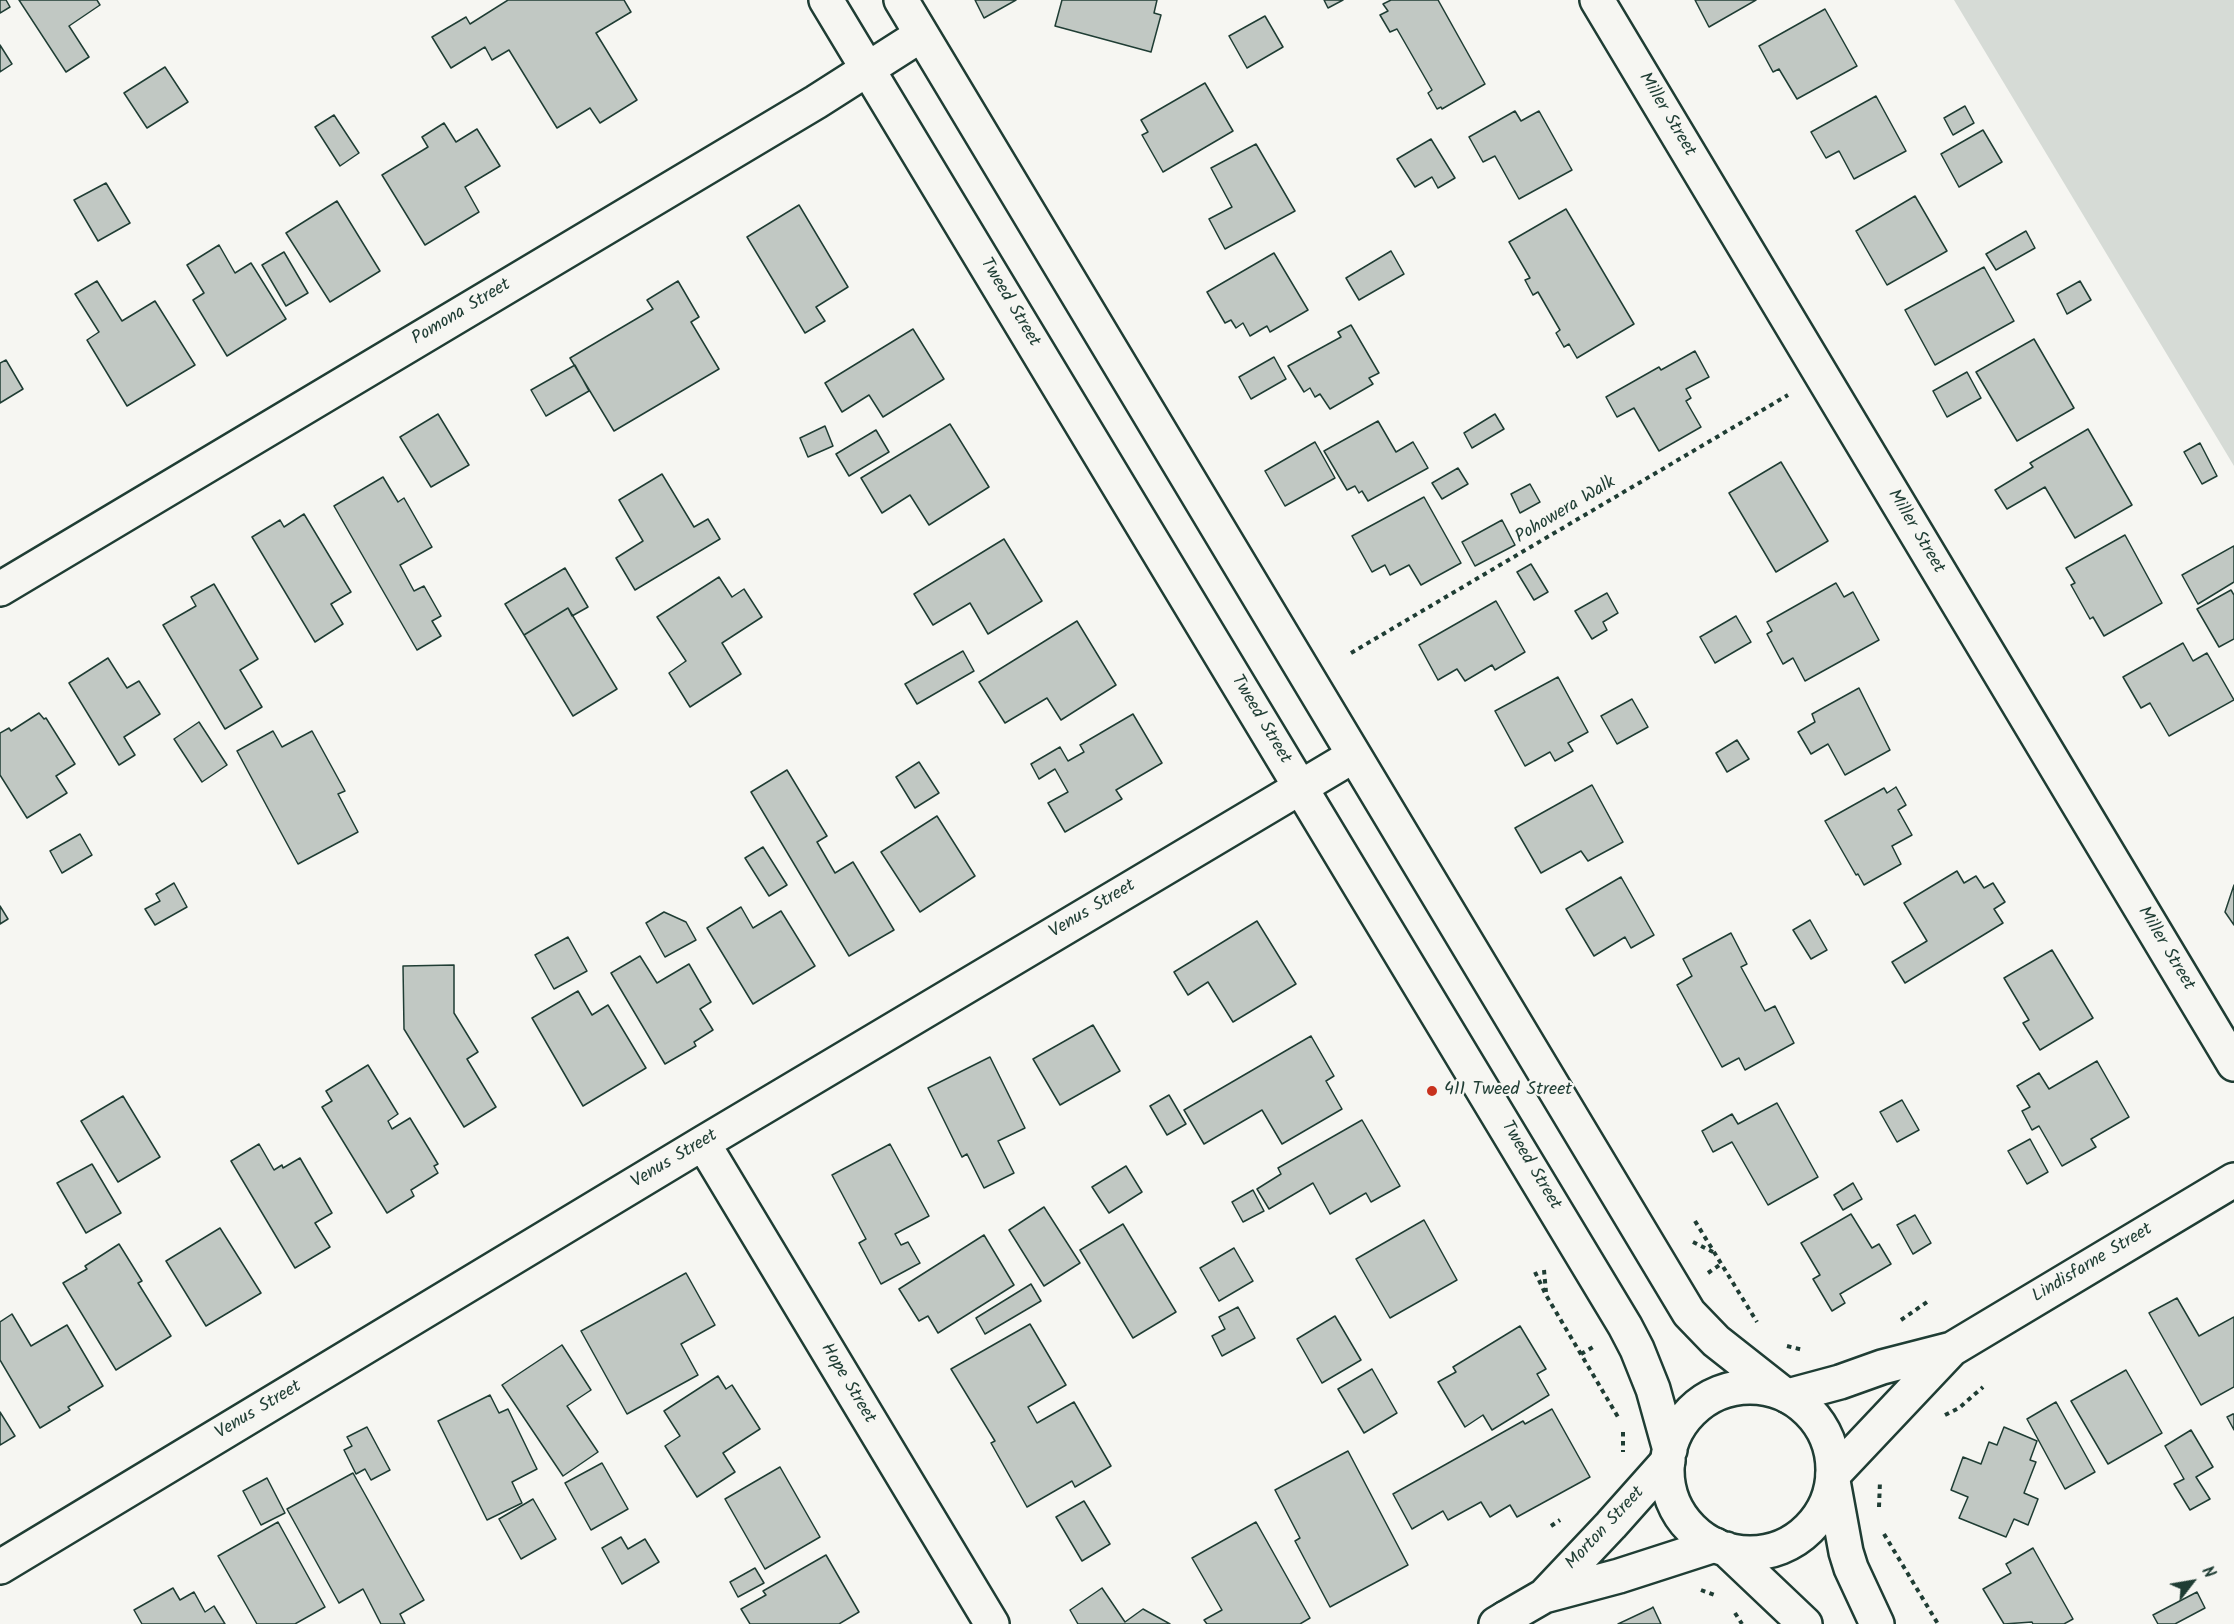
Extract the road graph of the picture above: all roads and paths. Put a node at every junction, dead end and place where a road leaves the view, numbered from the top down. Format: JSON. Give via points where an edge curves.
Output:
{"nodes":[{"id":1,"x":826,"y":0,"type":"edge"},
{"id":2,"x":901,"y":0,"type":"edge"},
{"id":3,"x":1597,"y":0,"type":"edge"},
{"id":4,"x":921,"y":35,"type":"junction"},
{"id":5,"x":867,"y":69,"type":"junction"},
{"id":6,"x":1794,"y":392,"type":"dead end"},
{"id":7,"x":0,"y":589,"type":"edge"},
{"id":8,"x":1351,"y":653,"type":"dead end"},
{"id":9,"x":1353,"y":756,"type":"junction"},
{"id":10,"x":1300,"y":787,"type":"junction"},
{"id":11,"x":2234,"y":1064,"type":"edge"},
{"id":12,"x":703,"y":1143,"type":"junction"},
{"id":13,"x":2234,"y":1180,"type":"edge"},
{"id":14,"x":1695,"y":1221,"type":"dead end"},
{"id":15,"x":1688,"y":1239,"type":"dead end"},
{"id":16,"x":1715,"y":1253,"type":"junction"},
{"id":17,"x":1535,"y":1272,"type":"dead end"},
{"id":18,"x":1545,"y":1277,"type":"dead end"},
{"id":19,"x":1546,"y":1295,"type":"junction"},
{"id":20,"x":1930,"y":1300,"type":"dead end"},
{"id":21,"x":1910,"y":1314,"type":"junction"},
{"id":22,"x":1918,"y":1314,"type":"dead end"},
{"id":23,"x":1759,"y":1325,"type":"dead end"},
{"id":24,"x":1893,"y":1326,"type":"dead end"},
{"id":25,"x":1782,"y":1344,"type":"dead end"},
{"id":26,"x":1952,"y":1349,"type":"junction"},
{"id":27,"x":1807,"y":1351,"type":"dead end"},
{"id":28,"x":1983,"y":1387,"type":"dead end"},
{"id":29,"x":1968,"y":1390,"type":"dead end"},
{"id":30,"x":1785,"y":1394,"type":"junction"},
{"id":31,"x":1959,"y":1408,"type":"junction"},
{"id":32,"x":1940,"y":1417,"type":"dead end"},
{"id":33,"x":1669,"y":1455,"type":"junction"},
{"id":34,"x":1622,"y":1460,"type":"dead end"},
{"id":35,"x":1883,"y":1473,"type":"dead end"},
{"id":36,"x":1833,"y":1477,"type":"junction"},
{"id":37,"x":1879,"y":1515,"type":"dead end"},
{"id":38,"x":1567,"y":1516,"type":"dead end"},
{"id":39,"x":1551,"y":1526,"type":"dead end"},
{"id":40,"x":1879,"y":1526,"type":"dead end"},
{"id":41,"x":1720,"y":1547,"type":"junction"},
{"id":42,"x":0,"y":1567,"type":"edge"},
{"id":43,"x":1544,"y":1596,"type":"junction"},
{"id":44,"x":1501,"y":1621,"type":"edge"},
{"id":45,"x":992,"y":1624,"type":"edge"},
{"id":46,"x":1805,"y":1624,"type":"edge"},
{"id":47,"x":1877,"y":1624,"type":"edge"},
{"id":48,"x":1938,"y":1624,"type":"edge"}],
"edges":[{"from":1,"to":5,"type":"street","name":"Tweed Street"},
{"from":2,"to":4,"type":"street"},
{"from":3,"to":11,"type":"street","name":"Miller Street"},
{"from":4,"to":5,"type":"street","name":"Pomona Street"},
{"from":4,"to":9,"type":"street"},
{"from":5,"to":7,"type":"street","name":"Pomona Street"},
{"from":5,"to":10,"type":"street","name":"Tweed Street"},
{"from":6,"to":8,"type":"path","name":"Pohowera Walk"},
{"from":9,"to":10,"type":"street","name":"Venus Street"},
{"from":9,"to":30,"type":"street","via":[[1689,1312],[1716,1341]]},
{"from":10,"to":12,"type":"street","name":"Venus Street"},
{"from":10,"to":33,"type":"street","name":"Tweed Street","via":[[1625,1326],[1653,1389]]},
{"from":12,"to":42,"type":"street","name":"Venus Street"},
{"from":12,"to":45,"type":"street","name":"Hope Street"},
{"from":13,"to":26,"type":"street","name":"Lindisfarne Street"},
{"from":14,"to":16,"type":"path"},
{"from":15,"to":16,"type":"path"},
{"from":16,"to":23,"type":"path"},
{"from":17,"to":19,"type":"path"},
{"from":18,"to":19,"type":"path"},
{"from":19,"to":34,"type":"path","via":[[1617,1414],[1623,1430]]},
{"from":20,"to":21,"type":"path"},
{"from":21,"to":22,"type":"path"},
{"from":21,"to":24,"type":"path"},
{"from":25,"to":27,"type":"path"},
{"from":26,"to":30,"type":"street","name":"Lindisfarne Street"},
{"from":26,"to":36,"type":"street","name":"Lindisfarne Street"},
{"from":28,"to":31,"type":"path"},
{"from":29,"to":31,"type":"path"},
{"from":30,"to":33,"type":"street","via":[[1748,1386],[1713,1395],[1685,1418]]},
{"from":30,"to":36,"type":"street","via":[[1802,1404],[1823,1429]]},
{"from":31,"to":32,"type":"path"},
{"from":33,"to":41,"type":"street","via":[[1668,1483],[1681,1515],[1696,1532]]},
{"from":33,"to":43,"type":"street","name":"Morton Street","via":[[1611,1526]]},
{"from":35,"to":37,"type":"path"},
{"from":36,"to":41,"type":"street","via":[[1823,1511],[1809,1529],[1791,1542],[1759,1552]]},
{"from":36,"to":47,"type":"street","via":[[1851,1568]]},
{"from":38,"to":39,"type":"path"},
{"from":40,"to":48,"type":"path"},
{"from":41,"to":43,"type":"street","name":"Morton Street"},
{"from":41,"to":46,"type":"street"},
{"from":43,"to":44,"type":"street","name":"Morton Street"}]}
